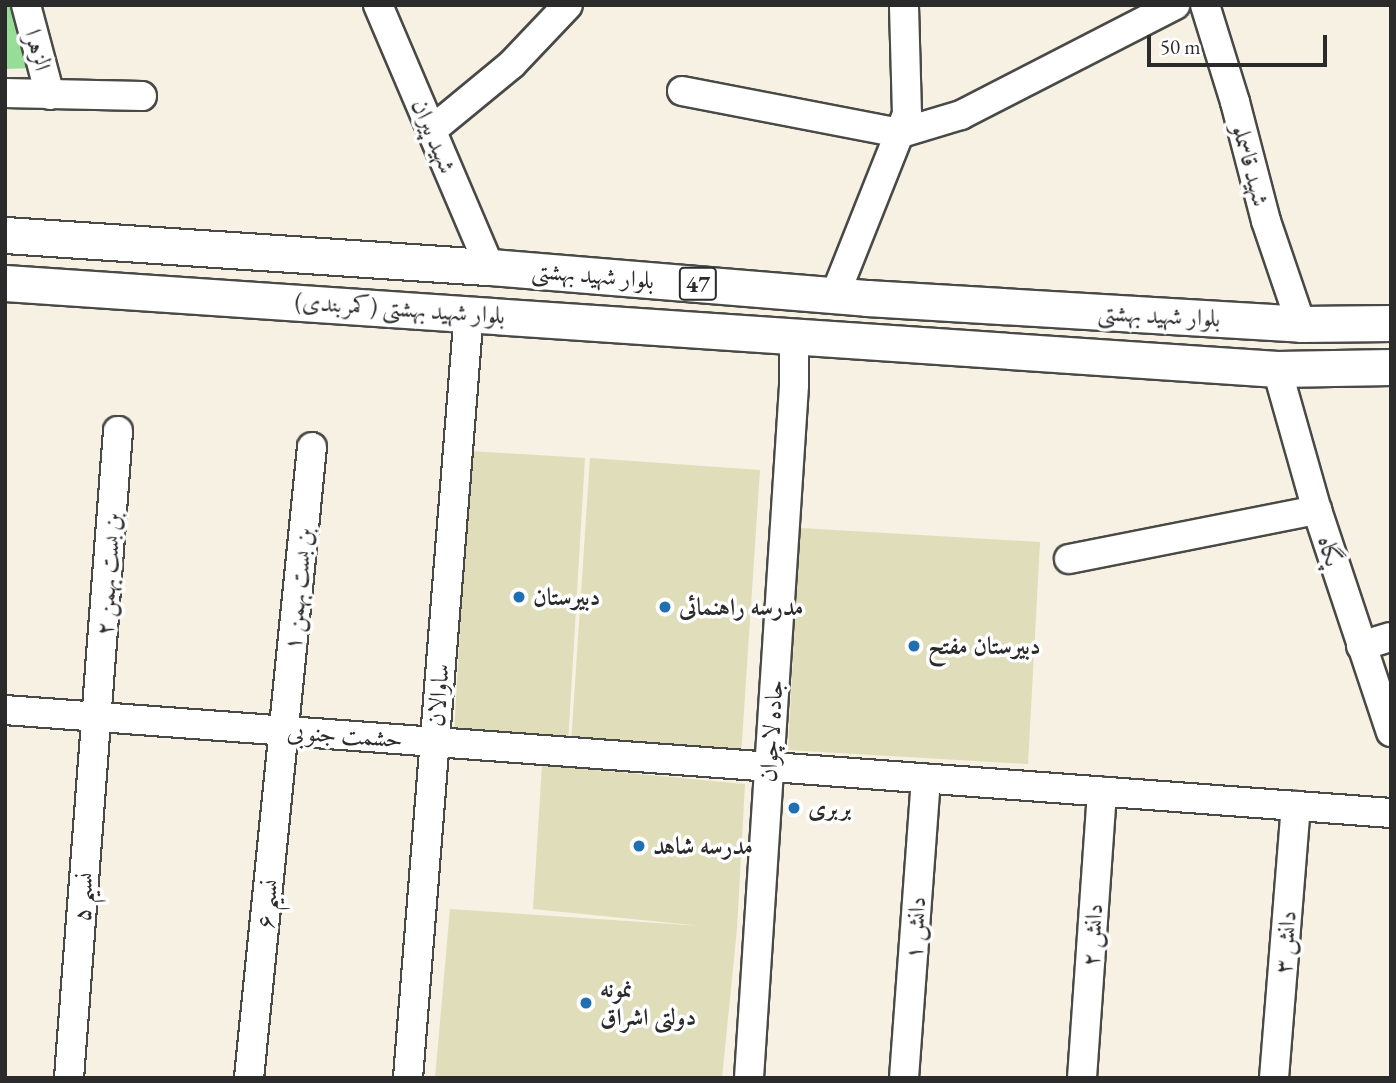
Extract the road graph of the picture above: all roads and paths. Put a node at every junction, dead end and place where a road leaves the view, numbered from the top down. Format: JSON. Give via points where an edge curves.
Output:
{"nodes":[{"id":1,"x":26,"y":5,"type":"edge"},
{"id":2,"x":378,"y":5,"type":"edge"},
{"id":3,"x":568,"y":5,"type":"edge"},
{"id":4,"x":904,"y":5,"type":"edge"},
{"id":5,"x":1175,"y":5,"type":"edge"},
{"id":6,"x":1205,"y":5,"type":"edge"},
{"id":7,"x":682,"y":91,"type":"dead end"},
{"id":8,"x":5,"y":93,"type":"edge"},
{"id":9,"x":50,"y":94,"type":"junction"},
{"id":10,"x":142,"y":96,"type":"dead end"},
{"id":11,"x":432,"y":130,"type":"junction"},
{"id":12,"x":901,"y":133,"type":"junction"},
{"id":13,"x":5,"y":234,"type":"edge"},
{"id":14,"x":490,"y":267,"type":"junction"},
{"id":15,"x":5,"y":283,"type":"edge"},
{"id":16,"x":767,"y":288,"type":"junction"},
{"id":17,"x":835,"y":295,"type":"junction"},
{"id":18,"x":469,"y":312,"type":"junction"},
{"id":19,"x":1391,"y":323,"type":"edge"},
{"id":20,"x":1301,"y":324,"type":"junction"},
{"id":21,"x":779,"y":336,"type":"junction"},
{"id":22,"x":1391,"y":367,"type":"edge"},
{"id":23,"x":1277,"y":369,"type":"junction"},
{"id":24,"x":118,"y":431,"type":"dead end"},
{"id":25,"x":313,"y":447,"type":"dead end"},
{"id":26,"x":1317,"y":510,"type":"junction"},
{"id":27,"x":1069,"y":559,"type":"dead end"},
{"id":28,"x":1391,"y":637,"type":"edge"},
{"id":29,"x":1362,"y":646,"type":"junction"},
{"id":30,"x":5,"y":710,"type":"edge"},
{"id":31,"x":97,"y":717,"type":"junction"},
{"id":32,"x":284,"y":730,"type":"junction"},
{"id":33,"x":1391,"y":732,"type":"edge"},
{"id":34,"x":435,"y":742,"type":"junction"},
{"id":35,"x":769,"y":767,"type":"junction"},
{"id":36,"x":926,"y":779,"type":"junction"},
{"id":37,"x":1102,"y":792,"type":"junction"},
{"id":38,"x":1296,"y":806,"type":"junction"},
{"id":39,"x":1391,"y":813,"type":"edge"},
{"id":40,"x":69,"y":1078,"type":"edge"},
{"id":41,"x":249,"y":1078,"type":"edge"},
{"id":42,"x":408,"y":1078,"type":"edge"},
{"id":43,"x":749,"y":1078,"type":"edge"},
{"id":44,"x":904,"y":1078,"type":"edge"},
{"id":45,"x":1082,"y":1078,"type":"edge"},
{"id":46,"x":1274,"y":1078,"type":"edge"}],
"edges":[{"from":1,"to":9,"type":"street","name":"الزهرا"},
{"from":2,"to":11,"type":"street","name":"شهید پیران"},
{"from":3,"to":11,"type":"street","via":[[512,64]]},
{"from":4,"to":12,"type":"street","via":[[907,114]]},
{"from":5,"to":12,"type":"street","via":[[961,115]]},
{"from":6,"to":20,"type":"street","name":"شهید قاسملو","via":[[1266,221]]},
{"from":7,"to":12,"type":"street"},
{"from":8,"to":9,"type":"street"},
{"from":9,"to":10,"type":"street"},
{"from":11,"to":14,"type":"street","name":"شهید پیران"},
{"from":12,"to":17,"type":"street"},
{"from":13,"to":14,"type":"main road","name":"بلوار شهید بهشتی","number":"47"},
{"from":14,"to":16,"type":"main road","name":"بلوار شهید بهشتی","number":"47"},
{"from":15,"to":18,"type":"main road","name":"بلوار شهید بهشتی (کمربندی)","number":"47"},
{"from":16,"to":17,"type":"main road","name":"بلوار شهید بهشتی","number":"47"},
{"from":16,"to":21,"type":"main road","via":[[753,303],[754,318]]},
{"from":17,"to":20,"type":"main road","name":"بلوار شهید بهشتی","number":"47"},
{"from":18,"to":21,"type":"main road","name":"بلوار شهید بهشتی (کمربندی)","number":"47"},
{"from":18,"to":34,"type":"street","name":"ساوالان"},
{"from":19,"to":20,"type":"main road","name":"بلوار شهید بهشتی","number":"47"},
{"from":21,"to":23,"type":"main road","name":"بلوار شهید بهشتی","number":"47"},
{"from":21,"to":35,"type":"street","name":"جاده لاچوان","via":[[794,385]]},
{"from":22,"to":23,"type":"main road","name":"بلوار شهید بهشتی","number":"47"},
{"from":23,"to":26,"type":"street","name":"پگاه"},
{"from":24,"to":31,"type":"street","name":"بن بست بهمن ۲"},
{"from":25,"to":32,"type":"street","name":"بن بست بهمن ۱"},
{"from":26,"to":27,"type":"street"},
{"from":26,"to":29,"type":"street","name":"پگاه"},
{"from":28,"to":29,"type":"street"},
{"from":29,"to":33,"type":"street","name":"پگاه"},
{"from":30,"to":31,"type":"street","name":"حشمت جنوبی"},
{"from":31,"to":32,"type":"street","name":"حشمت جنوبی"},
{"from":31,"to":40,"type":"street","name":"نسیم ۵"},
{"from":32,"to":34,"type":"street","name":"حشمت جنوبی"},
{"from":32,"to":41,"type":"street","name":"نسیم ۶"},
{"from":34,"to":35,"type":"street","name":"حشمت جنوبی"},
{"from":34,"to":42,"type":"street","name":"ساوالان"},
{"from":35,"to":36,"type":"street","name":"حشمت جنوبی"},
{"from":35,"to":43,"type":"street","name":"جاده لاچوان"},
{"from":36,"to":37,"type":"street","name":"حشمت جنوبی"},
{"from":36,"to":44,"type":"street","name":"دانش ۱"},
{"from":37,"to":38,"type":"street","name":"حشمت جنوبی"},
{"from":37,"to":45,"type":"street","name":"دانش ۲"},
{"from":38,"to":39,"type":"street","name":"حشمت جنوبی"},
{"from":38,"to":46,"type":"street","name":"دانش ۳"}]}
